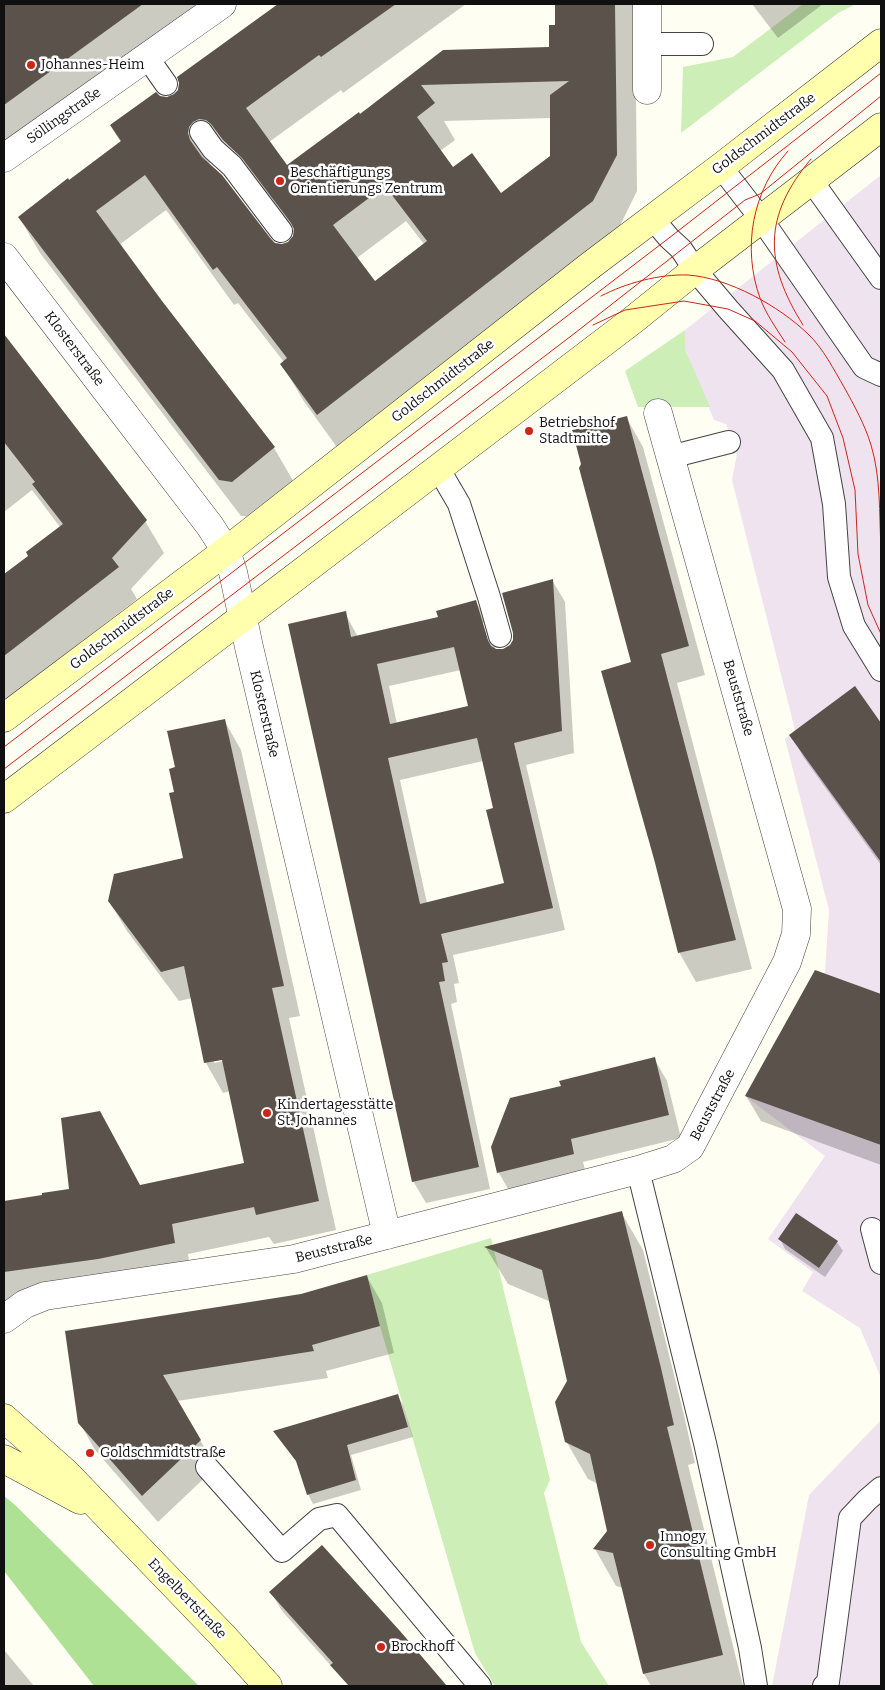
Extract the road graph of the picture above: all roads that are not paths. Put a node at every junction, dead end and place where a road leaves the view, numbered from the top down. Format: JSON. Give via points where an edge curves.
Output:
{"nodes":[{"id":1,"x":222,"y":4,"type":"edge"},
{"id":2,"x":647,"y":4,"type":"edge"},
{"id":3,"x":881,"y":43,"type":"edge"},
{"id":4,"x":647,"y":44,"type":"junction"},
{"id":5,"x":702,"y":44,"type":"dead end"},
{"id":6,"x":146,"y":57,"type":"junction"},
{"id":7,"x":166,"y":84,"type":"dead end"},
{"id":8,"x":647,"y":90,"type":"dead end"},
{"id":9,"x":881,"y":127,"type":"edge"},
{"id":10,"x":201,"y":132,"type":"dead end"},
{"id":11,"x":4,"y":158,"type":"edge"},
{"id":12,"x":721,"y":167,"type":"junction"},
{"id":13,"x":812,"y":180,"type":"junction"},
{"id":14,"x":652,"y":218,"type":"junction"},
{"id":15,"x":762,"y":220,"type":"junction"},
{"id":16,"x":281,"y":231,"type":"dead end"},
{"id":17,"x":4,"y":257,"type":"edge"},
{"id":18,"x":695,"y":270,"type":"junction"},
{"id":19,"x":881,"y":278,"type":"edge"},
{"id":20,"x":881,"y":375,"type":"edge"},
{"id":21,"x":658,"y":413,"type":"dead end"},
{"id":22,"x":729,"y":442,"type":"dead end"},
{"id":23,"x":670,"y":457,"type":"junction"},
{"id":24,"x":438,"y":468,"type":"junction"},
{"id":25,"x":226,"y":551,"type":"junction"},
{"id":26,"x":242,"y":618,"type":"junction"},
{"id":27,"x":500,"y":636,"type":"dead end"},
{"id":28,"x":881,"y":670,"type":"edge"},
{"id":29,"x":4,"y":718,"type":"edge"},
{"id":30,"x":4,"y":799,"type":"edge"},
{"id":31,"x":638,"y":1170,"type":"junction"},
{"id":32,"x":872,"y":1229,"type":"dead end"},
{"id":33,"x":387,"y":1235,"type":"junction"},
{"id":34,"x":881,"y":1263,"type":"edge"},
{"id":35,"x":4,"y":1319,"type":"edge"},
{"id":36,"x":4,"y":1418,"type":"edge"},
{"id":37,"x":4,"y":1458,"type":"edge"},
{"id":38,"x":207,"y":1468,"type":"dead end"},
{"id":39,"x":881,"y":1488,"type":"edge"},
{"id":40,"x":105,"y":1514,"type":"junction"},
{"id":41,"x":268,"y":1686,"type":"edge"},
{"id":42,"x":480,"y":1686,"type":"edge"},
{"id":43,"x":756,"y":1686,"type":"edge"},
{"id":44,"x":824,"y":1686,"type":"edge"}],
"edges":[{"from":1,"to":6,"type":"street","name":"Söllingstraße"},
{"from":2,"to":4,"type":"street"},
{"from":3,"to":12,"type":"main road","name":"Goldschmidtstraße"},
{"from":4,"to":5,"type":"lane"},
{"from":4,"to":8,"type":"street"},
{"from":6,"to":7,"type":"lane"},
{"from":6,"to":11,"type":"street","name":"Söllingstraße"},
{"from":9,"to":13,"type":"main road"},
{"from":10,"to":16,"type":"lane","via":[[213,149],[232,166]]},
{"from":12,"to":14,"type":"main road","name":"Goldschmidtstraße"},
{"from":12,"to":15,"type":"lane"},
{"from":13,"to":15,"type":"main road"},
{"from":13,"to":19,"type":"lane"},
{"from":14,"to":18,"type":"lane"},
{"from":14,"to":25,"type":"main road","name":"Goldschmidtstraße"},
{"from":15,"to":18,"type":"main road"},
{"from":15,"to":20,"type":"lane","via":[[864,367]]},
{"from":17,"to":25,"type":"street","name":"Klosterstraße"},
{"from":18,"to":24,"type":"main road"},
{"from":18,"to":28,"type":"lane","via":[[783,370],[822,438],[834,504],[840,578],[854,626]]},
{"from":21,"to":23,"type":"street","name":"Beuststraße"},
{"from":22,"to":23,"type":"lane"},
{"from":23,"to":31,"type":"street","name":"Beuststraße","via":[[797,909],[796,934],[787,962],[690,1147],[674,1159]]},
{"from":24,"to":26,"type":"main road"},
{"from":24,"to":27,"type":"lane","via":[[459,504]]},
{"from":25,"to":26,"type":"street","name":"Klosterstraße"},
{"from":25,"to":29,"type":"main road","name":"Goldschmidtstraße"},
{"from":26,"to":30,"type":"main road"},
{"from":26,"to":33,"type":"street","name":"Klosterstraße"},
{"from":31,"to":33,"type":"street","name":"Beuststraße"},
{"from":31,"to":43,"type":"lane","via":[[705,1444]]},
{"from":32,"to":34,"type":"lane"},
{"from":33,"to":35,"type":"street","name":"Beuststraße","via":[[294,1259],[45,1296],[25,1304]]},
{"from":36,"to":40,"type":"main road","name":"Engelbertstraße","via":[[66,1473]]},
{"from":37,"to":40,"type":"main road","name":"Engelbertstraße"},
{"from":38,"to":42,"type":"lane","via":[[282,1551],[319,1519],[337,1515]]},
{"from":39,"to":44,"type":"lane","via":[[850,1518],[828,1682]]},
{"from":40,"to":41,"type":"main road","name":"Engelbertstraße"}]}
